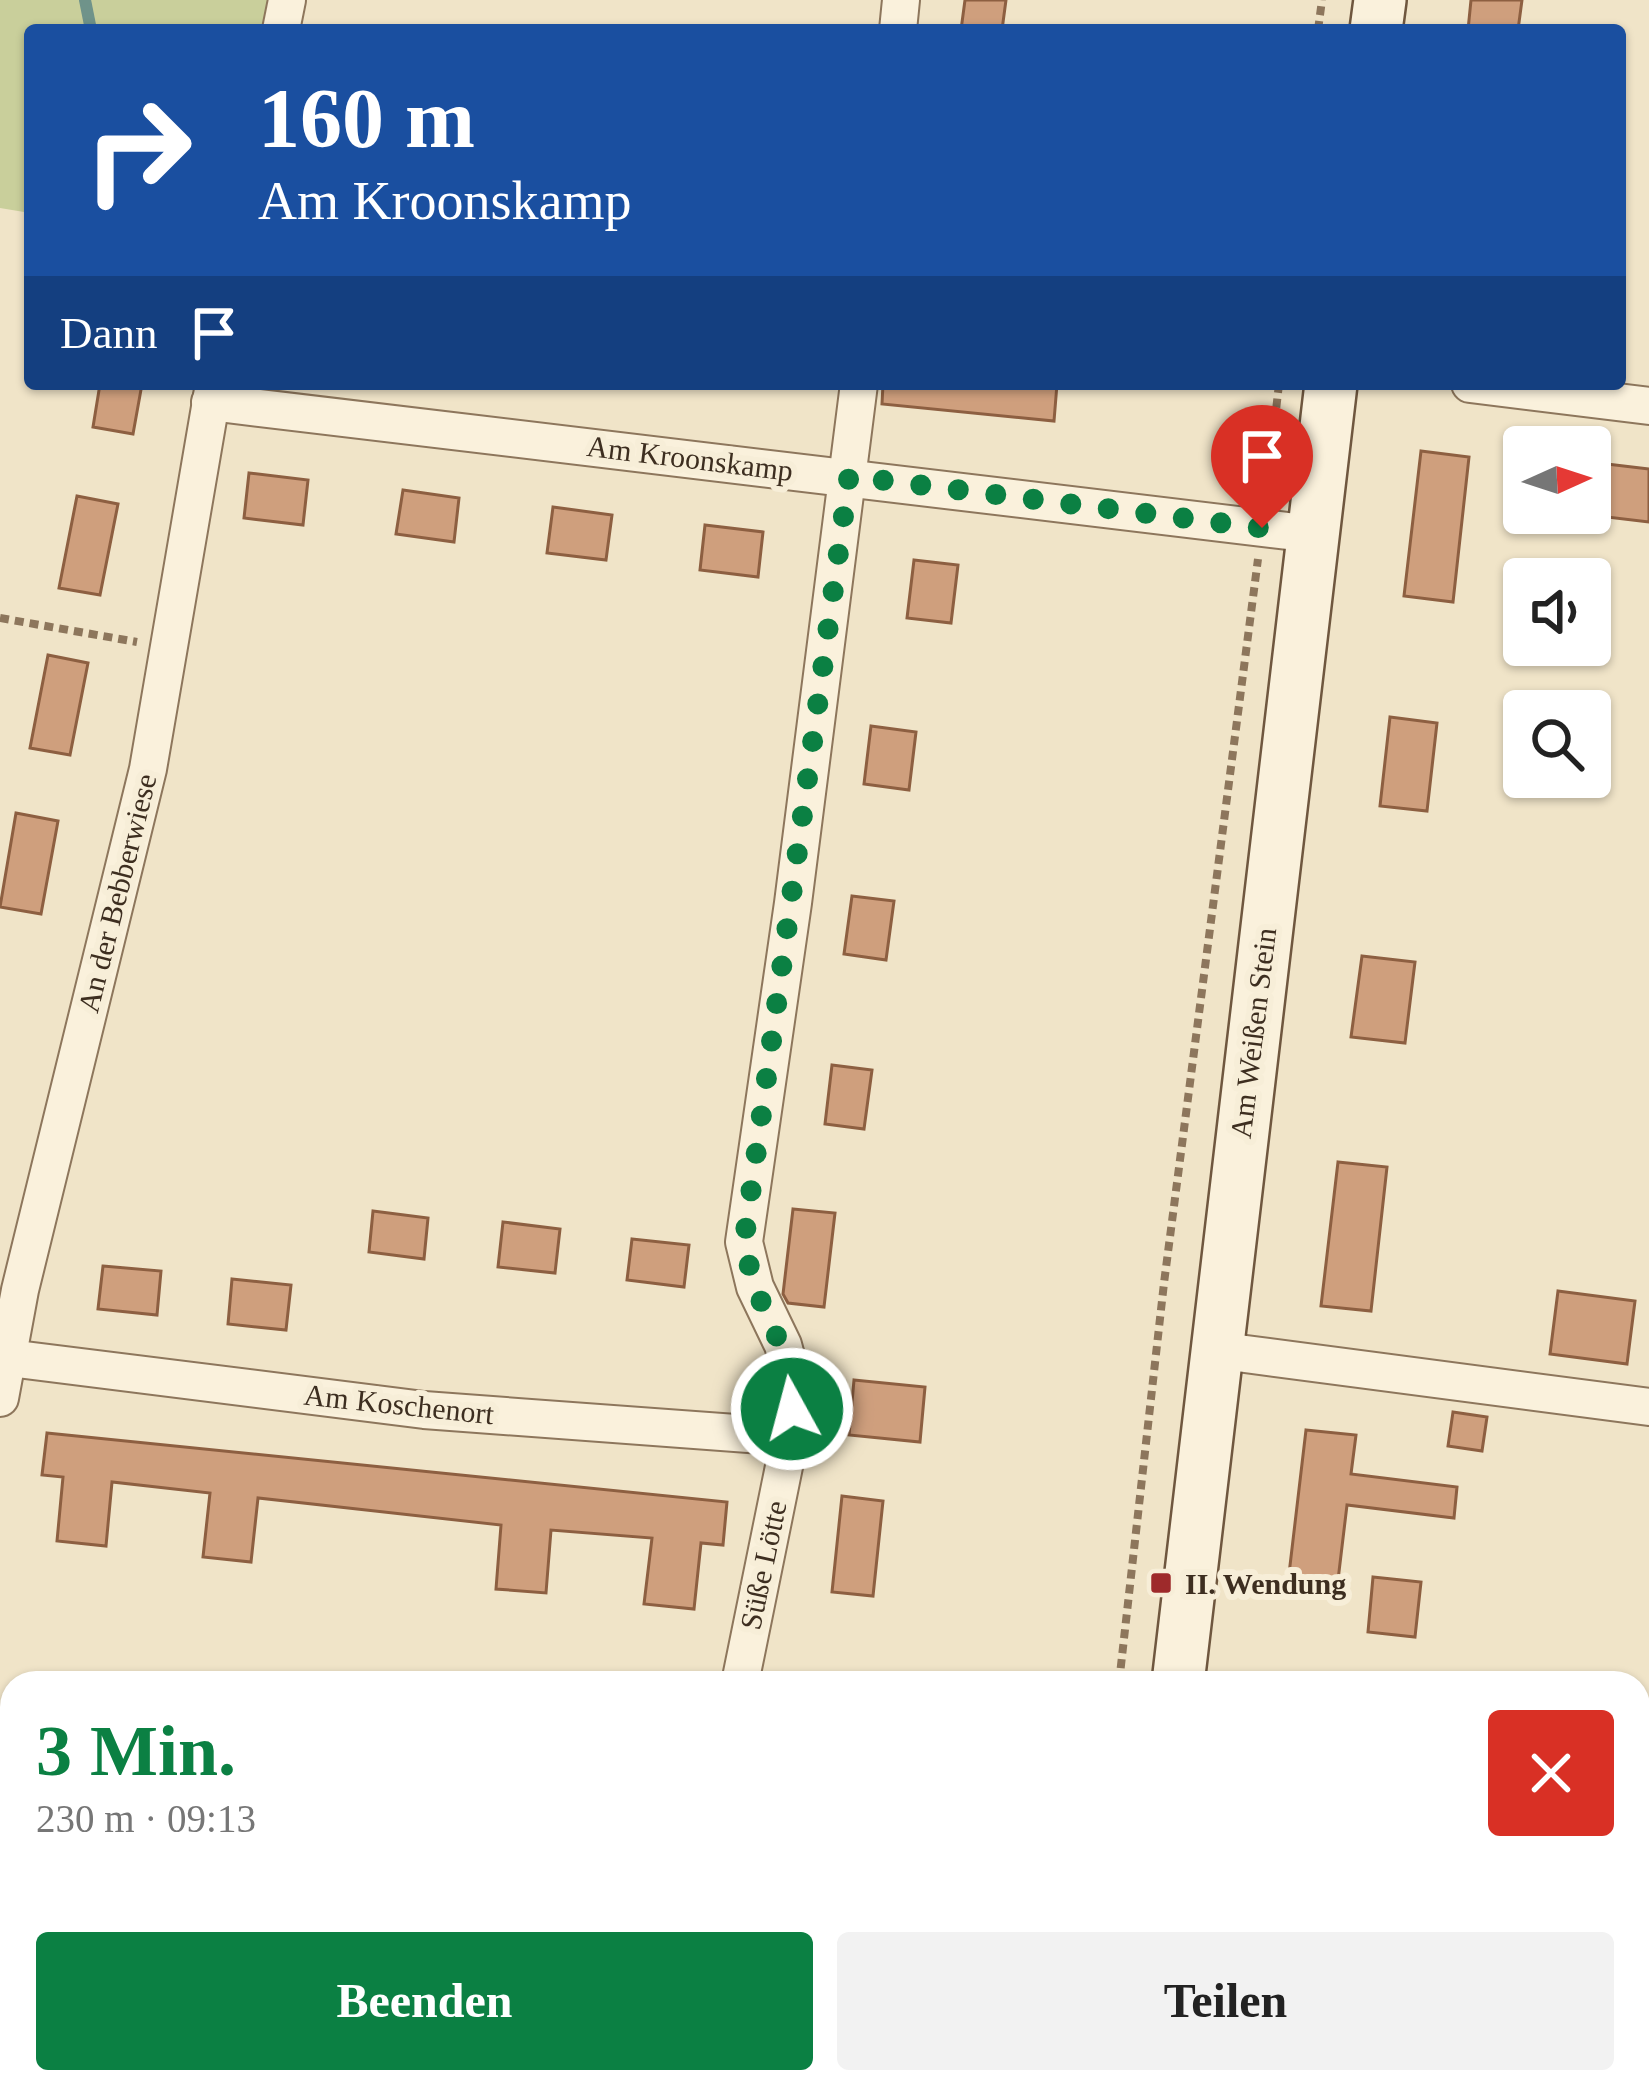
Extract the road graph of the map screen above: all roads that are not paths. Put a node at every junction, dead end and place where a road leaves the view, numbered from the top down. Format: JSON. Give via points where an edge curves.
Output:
{"nodes":[{"id":1,"x":858,"y":390,"type":"edge"},
{"id":2,"x":1330,"y":390,"type":"edge"},
{"id":3,"x":1519,"y":390,"type":"edge"},
{"id":4,"x":212,"y":393,"type":"edge"},
{"id":5,"x":1649,"y":406,"type":"edge"},
{"id":6,"x":849,"y":476,"type":"junction"},
{"id":7,"x":1313,"y":534,"type":"junction"},
{"id":8,"x":1216,"y":1350,"type":"junction"},
{"id":9,"x":10,"y":1358,"type":"junction"},
{"id":10,"x":0,"y":1398,"type":"edge"},
{"id":11,"x":1649,"y":1407,"type":"edge"},
{"id":12,"x":790,"y":1437,"type":"junction"},
{"id":13,"x":742,"y":1671,"type":"edge"},
{"id":14,"x":1179,"y":1671,"type":"edge"}],
"edges":[{"from":1,"to":6,"type":"street","name":"Süße Lötte"},
{"from":2,"to":7,"type":"street","name":"Am Weißen Stein"},
{"from":3,"to":5,"type":"street"},
{"from":4,"to":6,"type":"street","name":"Am Kroonskamp"},
{"from":4,"to":9,"type":"street","name":"An der Bebberwiese","via":[[148,769]]},
{"from":6,"to":7,"type":"street","name":"Am Kroonskamp"},
{"from":6,"to":12,"type":"street","name":"Süße Lötte","via":[[744,1242],[793,1382]]},
{"from":7,"to":8,"type":"street","name":"Am Weißen Stein"},
{"from":8,"to":11,"type":"street"},
{"from":8,"to":14,"type":"street","name":"Am Weißen Stein"},
{"from":9,"to":10,"type":"street","name":"An der Bebberwiese"},
{"from":9,"to":12,"type":"street","name":"Am Koschenort","via":[[424,1409]]},
{"from":12,"to":13,"type":"street","name":"Süße Lötte"}]}
